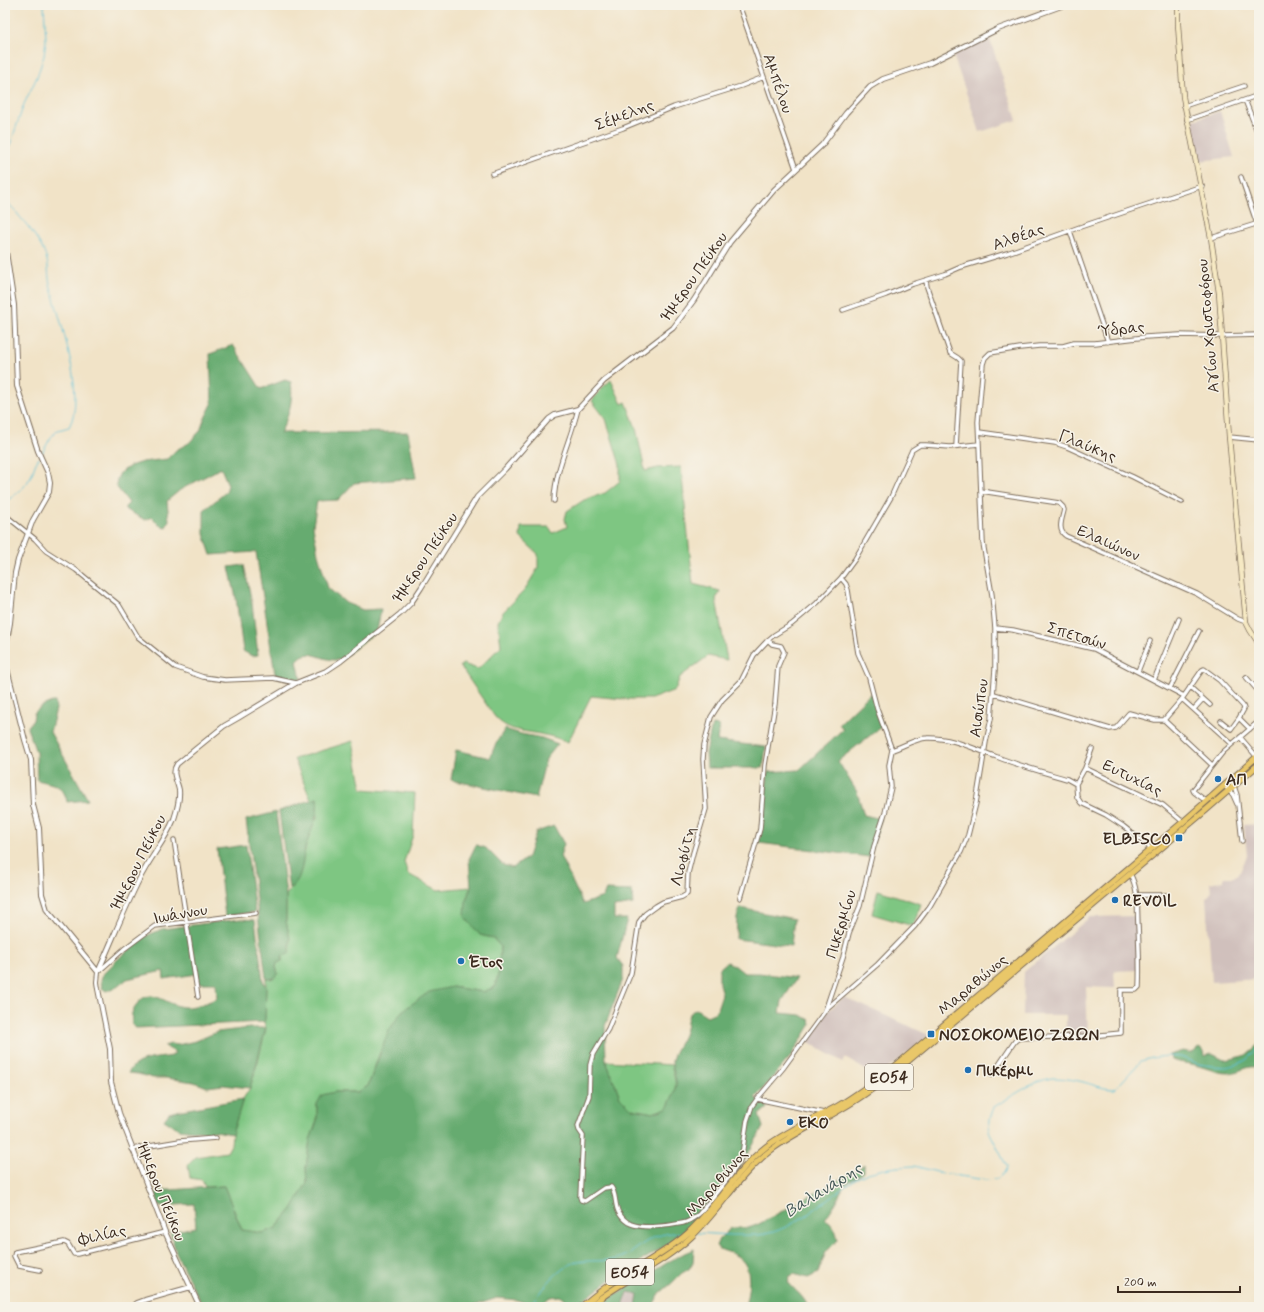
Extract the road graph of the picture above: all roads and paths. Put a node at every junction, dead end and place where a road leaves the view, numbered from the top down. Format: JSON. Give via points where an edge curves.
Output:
{"nodes":[{"id":1,"x":739,"y":5,"type":"edge"},
{"id":2,"x":1064,"y":5,"type":"edge"},
{"id":3,"x":1178,"y":5,"type":"edge"},
{"id":4,"x":5,"y":26,"type":"edge"},
{"id":5,"x":5,"y":57,"type":"edge"},
{"id":6,"x":764,"y":77,"type":"junction"},
{"id":7,"x":1244,"y":86,"type":"dead end"},
{"id":8,"x":1259,"y":95,"type":"edge"},
{"id":9,"x":1246,"y":100,"type":"junction"},
{"id":10,"x":1184,"y":106,"type":"junction"},
{"id":11,"x":1187,"y":120,"type":"junction"},
{"id":12,"x":1259,"y":136,"type":"edge"},
{"id":13,"x":796,"y":169,"type":"junction"},
{"id":14,"x":492,"y":174,"type":"dead end"},
{"id":15,"x":1241,"y":177,"type":"dead end"},
{"id":16,"x":1202,"y":186,"type":"junction"},
{"id":17,"x":1258,"y":224,"type":"edge"},
{"id":18,"x":1070,"y":231,"type":"junction"},
{"id":19,"x":1212,"y":238,"type":"junction"},
{"id":20,"x":5,"y":245,"type":"edge"},
{"id":21,"x":926,"y":280,"type":"junction"},
{"id":22,"x":843,"y":310,"type":"dead end"},
{"id":23,"x":1259,"y":335,"type":"edge"},
{"id":24,"x":1222,"y":336,"type":"junction"},
{"id":25,"x":1108,"y":342,"type":"junction"},
{"id":26,"x":988,"y":354,"type":"joint"},
{"id":27,"x":578,"y":409,"type":"junction"},
{"id":28,"x":979,"y":432,"type":"junction"},
{"id":29,"x":1229,"y":437,"type":"junction"},
{"id":30,"x":1259,"y":440,"type":"edge"},
{"id":31,"x":979,"y":444,"type":"junction"},
{"id":32,"x":956,"y":446,"type":"junction"},
{"id":33,"x":981,"y":491,"type":"junction"},
{"id":34,"x":554,"y":501,"type":"dead end"},
{"id":35,"x":1182,"y":502,"type":"dead end"},
{"id":36,"x":5,"y":515,"type":"edge"},
{"id":37,"x":27,"y":533,"type":"junction"},
{"id":38,"x":842,"y":578,"type":"junction"},
{"id":39,"x":1179,"y":619,"type":"dead end"},
{"id":40,"x":1246,"y":622,"type":"junction"},
{"id":41,"x":995,"y":628,"type":"junction"},
{"id":42,"x":1199,"y":631,"type":"dead end"},
{"id":43,"x":768,"y":640,"type":"junction"},
{"id":44,"x":1150,"y":641,"type":"dead end"},
{"id":45,"x":1259,"y":644,"type":"edge"},
{"id":46,"x":5,"y":651,"type":"edge"},
{"id":47,"x":5,"y":661,"type":"edge"},
{"id":48,"x":1138,"y":671,"type":"junction"},
{"id":49,"x":1246,"y":677,"type":"dead end"},
{"id":50,"x":1154,"y":680,"type":"junction"},
{"id":51,"x":296,"y":683,"type":"junction"},
{"id":52,"x":1190,"y":687,"type":"junction"},
{"id":53,"x":1170,"y":688,"type":"junction"},
{"id":54,"x":1259,"y":692,"type":"edge"},
{"id":55,"x":994,"y":694,"type":"junction"},
{"id":56,"x":1183,"y":697,"type":"junction"},
{"id":57,"x":1203,"y":699,"type":"junction"},
{"id":58,"x":1210,"y":705,"type":"dead end"},
{"id":59,"x":1194,"y":709,"type":"junction"},
{"id":60,"x":1239,"y":718,"type":"junction"},
{"id":61,"x":1164,"y":720,"type":"junction"},
{"id":62,"x":1221,"y":721,"type":"dead end"},
{"id":63,"x":1259,"y":721,"type":"edge"},
{"id":64,"x":1250,"y":729,"type":"junction"},
{"id":65,"x":1240,"y":737,"type":"junction"},
{"id":66,"x":1232,"y":744,"type":"junction"},
{"id":67,"x":1092,"y":749,"type":"dead end"},
{"id":68,"x":892,"y":750,"type":"junction"},
{"id":69,"x":984,"y":752,"type":"junction"},
{"id":70,"x":1258,"y":756,"type":"edge"},
{"id":71,"x":1259,"y":764,"type":"edge"},
{"id":72,"x":1212,"y":765,"type":"junction"},
{"id":73,"x":1085,"y":768,"type":"junction"},
{"id":74,"x":1229,"y":781,"type":"junction"},
{"id":75,"x":1076,"y":784,"type":"junction"},
{"id":76,"x":1224,"y":785,"type":"junction"},
{"id":77,"x":1234,"y":786,"type":"junction"},
{"id":78,"x":1229,"y":790,"type":"junction"},
{"id":79,"x":1206,"y":801,"type":"junction"},
{"id":80,"x":1238,"y":807,"type":"junction"},
{"id":81,"x":1183,"y":822,"type":"junction"},
{"id":82,"x":174,"y":840,"type":"dead end"},
{"id":83,"x":1242,"y":841,"type":"dead end"},
{"id":84,"x":1152,"y":849,"type":"junction"},
{"id":85,"x":1130,"y":874,"type":"junction"},
{"id":86,"x":1136,"y":895,"type":"junction"},
{"id":87,"x":1166,"y":895,"type":"dead end"},
{"id":88,"x":740,"y":898,"type":"dead end"},
{"id":89,"x":256,"y":913,"type":"dead end"},
{"id":90,"x":186,"y":923,"type":"junction"},
{"id":91,"x":98,"y":972,"type":"junction"},
{"id":92,"x":198,"y":997,"type":"dead end"},
{"id":93,"x":825,"y":1011,"type":"junction"},
{"id":94,"x":992,"y":1075,"type":"dead end"},
{"id":95,"x":757,"y":1099,"type":"junction"},
{"id":96,"x":824,"y":1113,"type":"junction"},
{"id":97,"x":216,"y":1138,"type":"dead end"},
{"id":98,"x":132,"y":1149,"type":"junction"},
{"id":99,"x":583,"y":1201,"type":"joint"},
{"id":100,"x":699,"y":1226,"type":"junction"},
{"id":101,"x":165,"y":1232,"type":"junction"},
{"id":102,"x":683,"y":1241,"type":"junction"},
{"id":103,"x":40,"y":1270,"type":"dead end"},
{"id":104,"x":191,"y":1287,"type":"junction"},
{"id":105,"x":132,"y":1307,"type":"edge"},
{"id":106,"x":200,"y":1307,"type":"edge"},
{"id":107,"x":581,"y":1307,"type":"edge"},
{"id":108,"x":589,"y":1307,"type":"edge"}],
"edges":[{"from":1,"to":6,"type":"street","name":"Αμπέλου"},
{"from":2,"to":13,"type":"street","name":"Ήμερου Πεύκου","via":[[998,29],[930,63],[878,82],[864,92],[822,145]]},
{"from":3,"to":10,"type":"main road","name":"Αγίου Χριστοφόρου"},
{"from":4,"to":5,"type":"street"},
{"from":6,"to":13,"type":"street","name":"Αμπέλου"},
{"from":6,"to":14,"type":"street","name":"Σέμελης"},
{"from":7,"to":10,"type":"street"},
{"from":8,"to":9,"type":"street"},
{"from":9,"to":11,"type":"street"},
{"from":9,"to":12,"type":"street"},
{"from":10,"to":11,"type":"main road","name":"Αγίου Χριστοφόρου"},
{"from":11,"to":16,"type":"main road","name":"Αγίου Χριστοφόρου"},
{"from":13,"to":27,"type":"street","name":"Ήμερου Πεύκου","via":[[774,190],[730,242],[674,328],[604,381]]},
{"from":15,"to":17,"type":"street"},
{"from":16,"to":18,"type":"street","name":"Αλθέας"},
{"from":16,"to":19,"type":"main road","name":"Αγίου Χριστοφόρου"},
{"from":17,"to":19,"type":"street"},
{"from":18,"to":21,"type":"street","name":"Αλθέας"},
{"from":18,"to":25,"type":"street"},
{"from":19,"to":24,"type":"main road","name":"Αγίου Χριστοφόρου"},
{"from":20,"to":37,"type":"street","via":[[14,305],[17,386],[38,452],[48,473],[50,487]]},
{"from":21,"to":22,"type":"street","name":"Αλθέας"},
{"from":21,"to":32,"type":"street","via":[[950,353],[961,361]]},
{"from":23,"to":24,"type":"street","name":"Ύδρας"},
{"from":24,"to":25,"type":"street","name":"Ύδρας","via":[[1187,335]]},
{"from":24,"to":29,"type":"main road","name":"Αγίου Χριστοφόρου"},
{"from":25,"to":26,"type":"street","name":"Ύδρας","via":[[1039,346]]},
{"from":26,"to":28,"type":"street","name":"Αισώπου","via":[[983,364]]},
{"from":27,"to":34,"type":"street","via":[[554,490]]},
{"from":27,"to":51,"type":"street","name":"Ήμερου Πεύκου","via":[[549,419],[505,469],[481,491],[418,593],[400,614],[326,671]]},
{"from":28,"to":31,"type":"street","name":"Αισώπου"},
{"from":28,"to":35,"type":"street","name":"Γλαύκης","via":[[1067,446]]},
{"from":29,"to":30,"type":"street"},
{"from":29,"to":40,"type":"main road","name":"Αγίου Χριστοφόρου"},
{"from":31,"to":32,"type":"street"},
{"from":31,"to":33,"type":"street","name":"Αισώπου"},
{"from":32,"to":38,"type":"street","via":[[920,445],[912,450],[891,497]]},
{"from":33,"to":40,"type":"street","name":"Ελαιώνον","via":[[1059,503],[1064,510],[1060,528],[1062,534],[1196,594]]},
{"from":33,"to":41,"type":"street","name":"Αισώπου","via":[[984,551]]},
{"from":36,"to":37,"type":"street"},
{"from":37,"to":46,"type":"street","via":[[15,573]]},
{"from":37,"to":51,"type":"street","via":[[46,551],[76,570],[119,605],[138,637],[175,667],[225,680],[273,678]]},
{"from":38,"to":43,"type":"street","via":[[792,624]]},
{"from":38,"to":68,"type":"street","name":"Πικερμίου","via":[[848,590],[858,652]]},
{"from":39,"to":50,"type":"street"},
{"from":40,"to":45,"type":"main road","name":"Αγίου Χριστοφόρου"},
{"from":41,"to":48,"type":"street","name":"Σπετσών","via":[[1094,649]]},
{"from":41,"to":55,"type":"street","name":"Αισώπου"},
{"from":42,"to":53,"type":"street"},
{"from":43,"to":88,"type":"street","via":[[781,646],[784,652],[778,666],[765,765],[760,829]]},
{"from":43,"to":99,"type":"street","name":"Λιοφύτη","via":[[754,655],[741,681],[722,700],[711,717],[703,759],[706,809],[692,853],[687,894],[656,906],[639,922],[631,973],[608,1029],[593,1054],[589,1096],[578,1126],[583,1136],[580,1197]]},
{"from":44,"to":48,"type":"street"},
{"from":47,"to":91,"type":"street","via":[[31,760],[44,902],[52,917]]},
{"from":48,"to":50,"type":"street","name":"Σπετσών"},
{"from":49,"to":54,"type":"street"},
{"from":50,"to":53,"type":"street","name":"Σπετσών"},
{"from":51,"to":91,"type":"street","name":"Ήμερου Πεύκου","via":[[224,726],[177,764],[174,774],[179,797],[173,821],[139,880]]},
{"from":52,"to":56,"type":"street"},
{"from":52,"to":57,"type":"street"},
{"from":52,"to":60,"type":"street","via":[[1205,669],[1243,706]]},
{"from":53,"to":56,"type":"street","name":"Σπετσών"},
{"from":55,"to":61,"type":"street","via":[[1110,729],[1116,728],[1129,713]]},
{"from":55,"to":69,"type":"street","name":"Αισώπου"},
{"from":56,"to":59,"type":"street","name":"Σπετσών"},
{"from":56,"to":61,"type":"street"},
{"from":57,"to":58,"type":"street"},
{"from":57,"to":59,"type":"street"},
{"from":59,"to":66,"type":"street","name":"Σπετσών"},
{"from":60,"to":62,"type":"street","via":[[1231,729]]},
{"from":60,"to":64,"type":"street"},
{"from":61,"to":72,"type":"street"},
{"from":63,"to":64,"type":"street"},
{"from":64,"to":65,"type":"street"},
{"from":65,"to":66,"type":"street"},
{"from":65,"to":70,"type":"street"},
{"from":66,"to":72,"type":"street"},
{"from":67,"to":73,"type":"street"},
{"from":68,"to":69,"type":"street","via":[[926,738],[962,744]]},
{"from":68,"to":93,"type":"street","name":"Πικερμίου","via":[[889,765],[891,787],[885,813],[874,846],[860,906]]},
{"from":69,"to":75,"type":"street"},
{"from":69,"to":93,"type":"street","name":"Αισώπου","via":[[968,835],[930,906],[915,926],[878,964]]},
{"from":70,"to":74,"type":"main road","name":"Μαραθώνος","number":"ΕΟ54"},
{"from":71,"to":77,"type":"main road","name":"Μαραθώνος","number":"ΕΟ54"},
{"from":72,"to":79,"type":"street","via":[[1193,790]]},
{"from":73,"to":75,"type":"street","name":"Ευτυχίας"},
{"from":73,"to":81,"type":"street","name":"Ευτυχίας","via":[[1163,805]]},
{"from":74,"to":76,"type":"main road","name":"Μαραθώνος","number":"ΕΟ54"},
{"from":74,"to":77,"type":"street"},
{"from":75,"to":84,"type":"street","via":[[1077,797],[1081,803],[1123,826]]},
{"from":76,"to":78,"type":"street"},
{"from":76,"to":79,"type":"main road","name":"Μαραθώνος","number":"ΕΟ54"},
{"from":77,"to":78,"type":"main road","name":"Μαραθώνος","number":"ΕΟ54"},
{"from":77,"to":80,"type":"street","via":[[1238,796]]},
{"from":78,"to":80,"type":"street"},
{"from":78,"to":85,"type":"main road","name":"Μαραθώνος","number":"ΕΟ54"},
{"from":79,"to":81,"type":"main road","name":"Μαραθώνος","number":"ΕΟ54"},
{"from":80,"to":83,"type":"street"},
{"from":81,"to":84,"type":"main road","name":"Μαραθώνος","number":"ΕΟ54"},
{"from":82,"to":90,"type":"street"},
{"from":84,"to":96,"type":"main road","name":"Μαραθώνος","number":"ΕΟ54","via":[[893,1068]]},
{"from":85,"to":86,"type":"street"},
{"from":85,"to":100,"type":"main road","name":"Μαραθώνος","number":"ΕΟ54","via":[[879,1084],[846,1107],[791,1137],[763,1157]]},
{"from":86,"to":87,"type":"street"},
{"from":86,"to":94,"type":"street","via":[[1139,986],[1136,990],[1121,990],[1120,1034],[1019,1038]]},
{"from":89,"to":90,"type":"street","name":"Ιωάννου"},
{"from":90,"to":91,"type":"street","name":"Ιωάννου","via":[[163,924],[151,928]]},
{"from":90,"to":92,"type":"street"},
{"from":91,"to":98,"type":"street","name":"Ήμερου Πεύκου","via":[[98,989],[110,1043],[113,1094]]},
{"from":93,"to":95,"type":"street","name":"Πικερμίου"},
{"from":95,"to":96,"type":"street"},
{"from":95,"to":99,"type":"street","name":"Πικερμίου","via":[[750,1112],[742,1155],[730,1176],[694,1219],[683,1223],[646,1227],[629,1223],[616,1207],[614,1190],[611,1187],[606,1187]]},
{"from":96,"to":100,"type":"main road","name":"Μαραθώνος","number":"ΕΟ54","via":[[783,1136],[755,1157]]},
{"from":97,"to":98,"type":"street"},
{"from":98,"to":101,"type":"street","name":"Ήμερου Πεύκου"},
{"from":100,"to":102,"type":"main road","name":"Μαραθώνος","number":"ΕΟ54"},
{"from":101,"to":103,"type":"street","name":"Φιλίας","via":[[77,1254],[74,1254],[64,1242],[15,1252],[14,1256],[19,1266]]},
{"from":101,"to":104,"type":"street","name":"Ήμερου Πεύκου"},
{"from":102,"to":107,"type":"main road","name":"Μαραθώνος","number":"ΕΟ54","via":[[610,1284]]},
{"from":102,"to":108,"type":"main road","name":"Μαραθώνος","number":"ΕΟ54","via":[[668,1255]]},
{"from":104,"to":105,"type":"street","via":[[145,1300]]},
{"from":104,"to":106,"type":"street","name":"Ήμερου Πεύκου"}]}
